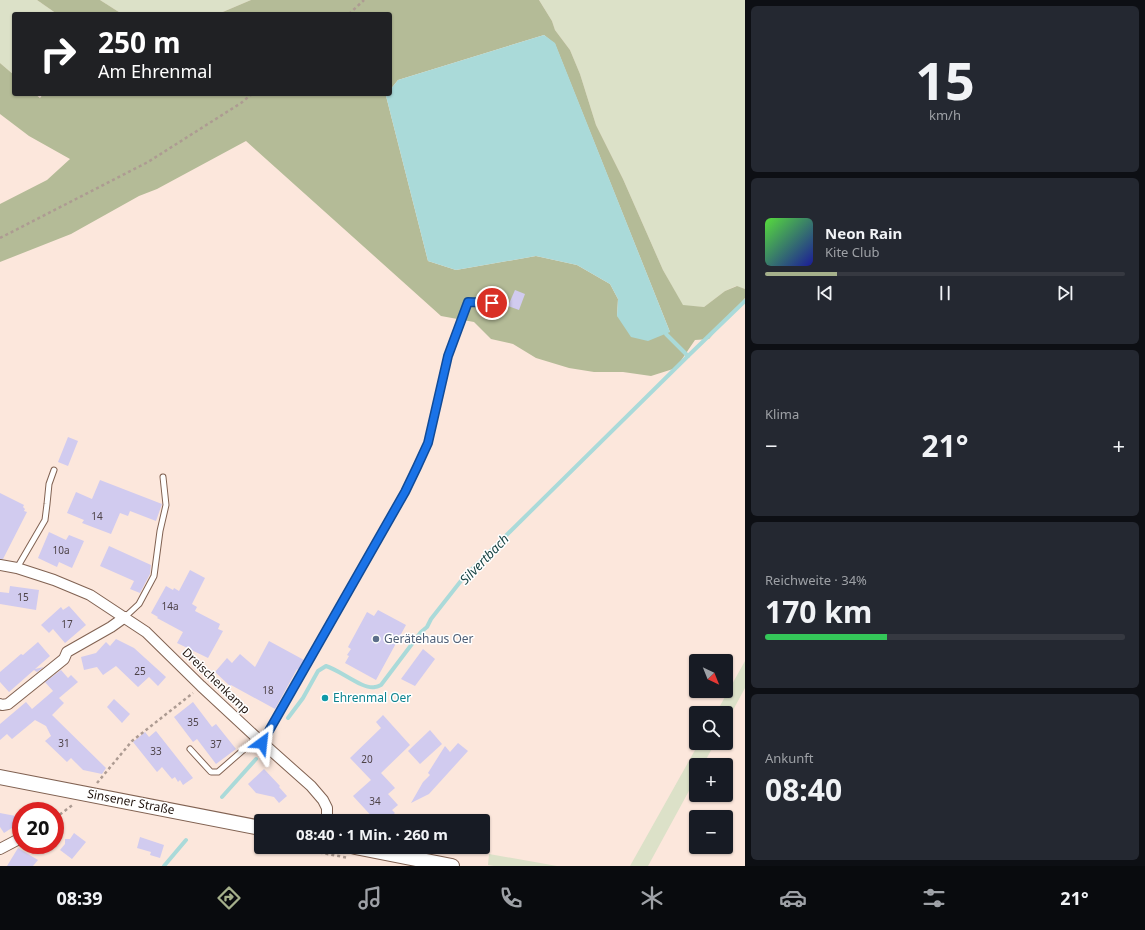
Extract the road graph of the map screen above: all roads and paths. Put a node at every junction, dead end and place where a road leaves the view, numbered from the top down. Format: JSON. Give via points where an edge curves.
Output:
{"nodes":[{"id":1,"x":364,"y":0,"type":"edge"},
{"id":2,"x":351,"y":12,"type":"edge"},
{"id":3,"x":250,"y":96,"type":"edge"},
{"id":4,"x":0,"y":238,"type":"edge"},
{"id":5,"x":503,"y":303,"type":"dead end"},
{"id":6,"x":54,"y":470,"type":"dead end"},
{"id":7,"x":163,"y":477,"type":"dead end"},
{"id":8,"x":0,"y":566,"type":"edge"},
{"id":9,"x":17,"y":568,"type":"junction"},
{"id":10,"x":125,"y":617,"type":"junction"},
{"id":11,"x":201,"y":686,"type":"junction"},
{"id":12,"x":0,"y":704,"type":"edge"},
{"id":13,"x":260,"y":740,"type":"junction"},
{"id":14,"x":190,"y":750,"type":"dead end"},
{"id":15,"x":0,"y":777,"type":"edge"},
{"id":16,"x":87,"y":794,"type":"junction"},
{"id":17,"x":64,"y":811,"type":"edge"},
{"id":18,"x":327,"y":814,"type":"edge"},
{"id":19,"x":254,"y":827,"type":"edge"},
{"id":20,"x":12,"y":843,"type":"edge"},
{"id":21,"x":0,"y":849,"type":"edge"},
{"id":22,"x":361,"y":854,"type":"edge"},
{"id":23,"x":452,"y":866,"type":"edge"}],
"edges":[{"from":1,"to":2,"type":"path"},
{"from":3,"to":4,"type":"path","via":[[148,162]]},
{"from":5,"to":13,"type":"lane","via":[[468,302],[448,356],[428,443],[417,467],[405,492]]},
{"from":6,"to":9,"type":"lane","via":[[49,484],[45,520]]},
{"from":7,"to":10,"type":"lane","via":[[166,505],[154,576],[139,604]]},
{"from":8,"to":9,"type":"street","name":"Dreischenkamp"},
{"from":9,"to":10,"type":"street","name":"Dreischenkamp","via":[[90,595]]},
{"from":10,"to":11,"type":"street","name":"Dreischenkamp","via":[[146,632]]},
{"from":10,"to":12,"type":"street","via":[[67,652],[64,659],[8,704]]},
{"from":11,"to":13,"type":"street","name":"Dreischenkamp"},
{"from":11,"to":16,"type":"path","via":[[132,741]]},
{"from":13,"to":14,"type":"lane","via":[[218,772],[211,772]]},
{"from":13,"to":18,"type":"street","name":"Dreischenkamp","via":[[311,786],[323,800]]},
{"from":15,"to":16,"type":"main road","name":"Sinsener Straße"},
{"from":16,"to":17,"type":"path"},
{"from":16,"to":19,"type":"main road","name":"Sinsener Straße"},
{"from":20,"to":21,"type":"street"},
{"from":22,"to":23,"type":"main road"}]}
